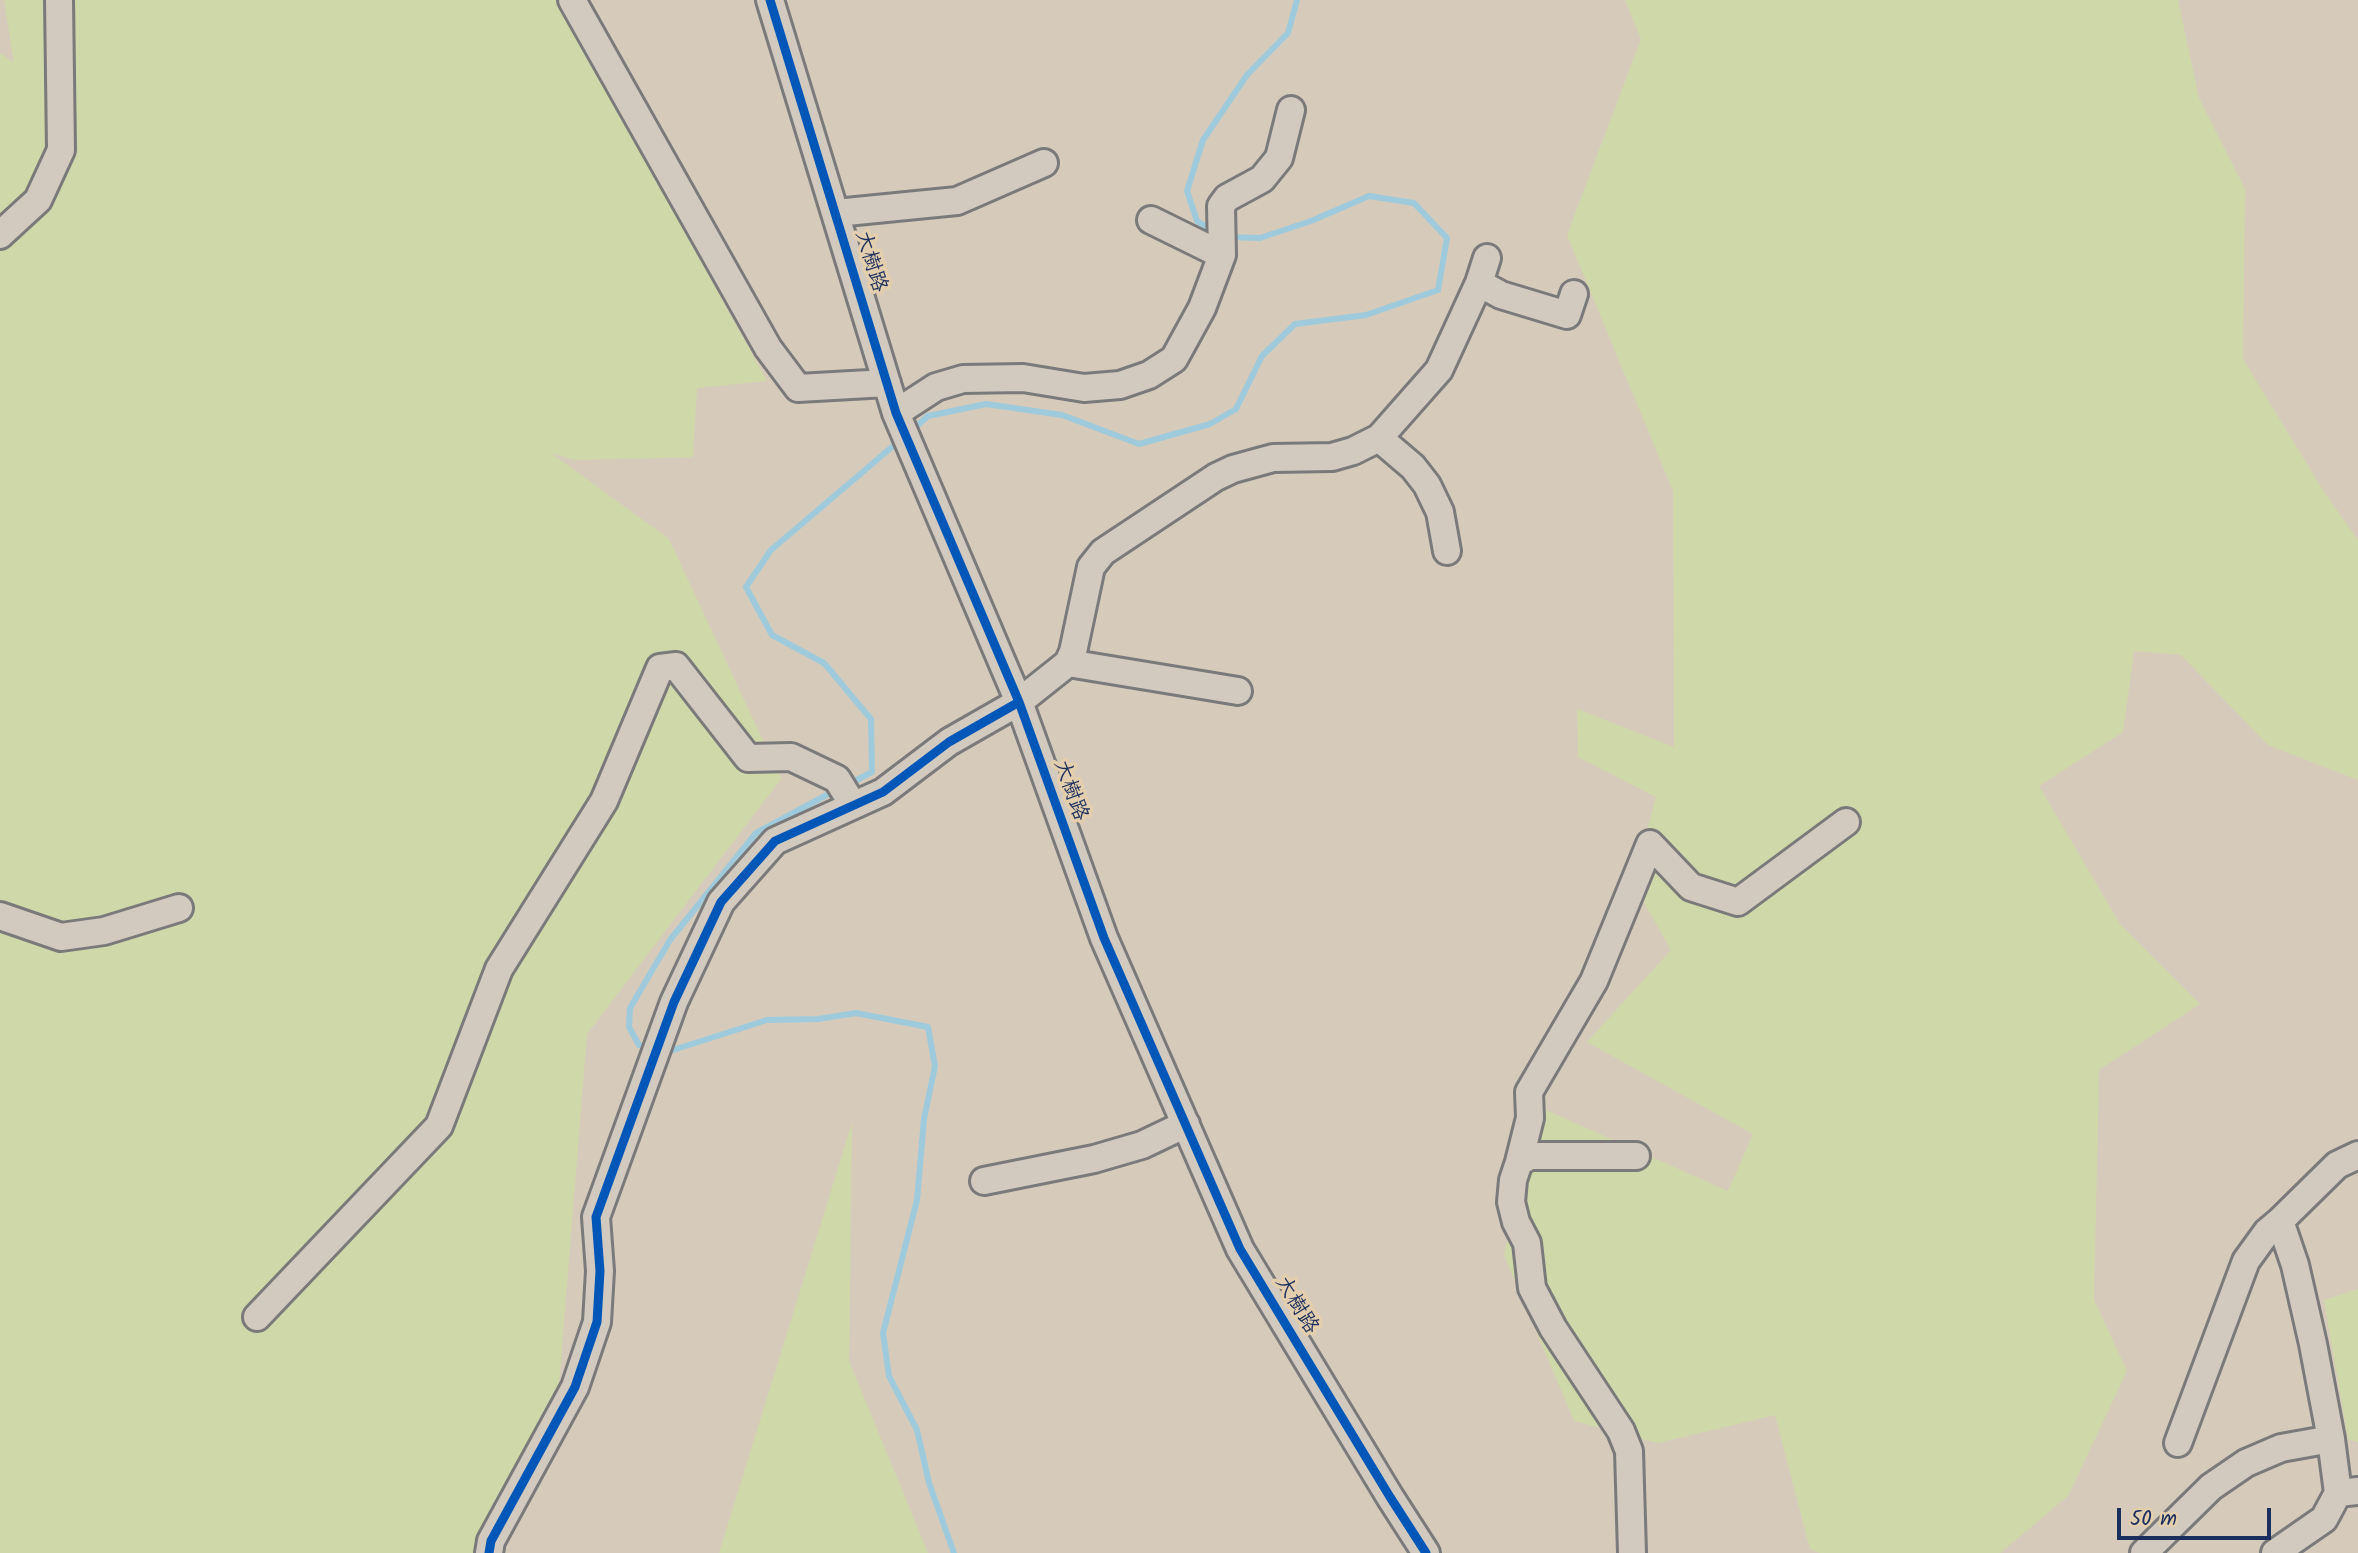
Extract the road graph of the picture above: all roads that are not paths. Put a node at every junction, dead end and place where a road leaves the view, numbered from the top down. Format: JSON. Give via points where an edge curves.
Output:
{"nodes":[{"id":1,"x":59,"y":0,"type":"edge"},
{"id":2,"x":572,"y":0,"type":"edge"},
{"id":3,"x":770,"y":0,"type":"edge"},
{"id":4,"x":1291,"y":110,"type":"dead end"},
{"id":5,"x":1044,"y":163,"type":"dead end"},
{"id":6,"x":836,"y":213,"type":"junction"},
{"id":7,"x":1152,"y":220,"type":"dead end"},
{"id":8,"x":0,"y":236,"type":"edge"},
{"id":9,"x":1222,"y":255,"type":"junction"},
{"id":10,"x":1574,"y":294,"type":"dead end"},
{"id":11,"x":887,"y":383,"type":"junction"},
{"id":12,"x":896,"y":413,"type":"junction"},
{"id":13,"x":1379,"y":438,"type":"junction"},
{"id":14,"x":1447,"y":551,"type":"dead end"},
{"id":15,"x":1068,"y":663,"type":"junction"},
{"id":16,"x":1238,"y":691,"type":"dead end"},
{"id":17,"x":1019,"y":702,"type":"junction"},
{"id":18,"x":853,"y":805,"type":"junction"},
{"id":19,"x":1846,"y":822,"type":"dead end"},
{"id":20,"x":179,"y":908,"type":"dead end"},
{"id":21,"x":0,"y":916,"type":"edge"},
{"id":22,"x":1186,"y":1124,"type":"junction"},
{"id":23,"x":2358,"y":1155,"type":"edge"},
{"id":24,"x":1636,"y":1156,"type":"dead end"},
{"id":25,"x":1519,"y":1162,"type":"junction"},
{"id":26,"x":984,"y":1181,"type":"dead end"},
{"id":27,"x":2280,"y":1221,"type":"junction"},
{"id":28,"x":257,"y":1317,"type":"dead end"},
{"id":29,"x":2331,"y":1439,"type":"junction"},
{"id":30,"x":2178,"y":1443,"type":"dead end"},
{"id":31,"x":2348,"y":1492,"type":"edge"},
{"id":32,"x":489,"y":1553,"type":"edge"},
{"id":33,"x":1426,"y":1553,"type":"edge"},
{"id":34,"x":1632,"y":1553,"type":"edge"},
{"id":35,"x":2144,"y":1553,"type":"edge"},
{"id":36,"x":2275,"y":1553,"type":"edge"}],
"edges":[{"from":1,"to":8,"type":"street","via":[[61,150],[38,200]]},
{"from":2,"to":11,"type":"street","via":[[768,348],[798,388]]},
{"from":3,"to":6,"type":"street","name":"大樹路"},
{"from":4,"to":9,"type":"street","via":[[1279,158],[1262,179],[1221,206]]},
{"from":5,"to":6,"type":"street","via":[[957,201]]},
{"from":6,"to":11,"type":"street","name":"大樹路"},
{"from":7,"to":9,"type":"street"},
{"from":9,"to":12,"type":"street","via":[[1202,308],[1174,359],[1149,375],[1120,385],[1084,388],[1023,377],[963,379],[936,387]]},
{"from":10,"to":13,"type":"street","via":[[1567,315],[1502,295],[1483,271],[1439,370]]},
{"from":11,"to":12,"type":"street","name":"大樹路"},
{"from":12,"to":17,"type":"street","name":"大樹路"},
{"from":13,"to":14,"type":"street","via":[[1427,485],[1440,512]]},
{"from":13,"to":15,"type":"street","via":[[1332,457],[1273,458],[1233,469],[1103,552],[1091,567]]},
{"from":15,"to":16,"type":"street"},
{"from":15,"to":17,"type":"street"},
{"from":17,"to":18,"type":"street","via":[[949,743],[883,792]]},
{"from":17,"to":22,"type":"street","name":"大樹路","via":[[1104,939]]},
{"from":18,"to":28,"type":"street","via":[[837,779],[791,757],[748,758],[676,666],[660,668],[604,801],[499,969],[439,1126]]},
{"from":18,"to":32,"type":"street","via":[[775,841],[721,902],[674,1002],[596,1217],[597,1322],[575,1387],[491,1541]]},
{"from":19,"to":25,"type":"street","via":[[1738,902],[1691,887],[1650,844],[1594,981],[1529,1092],[1530,1118]]},
{"from":20,"to":21,"type":"street","via":[[104,931],[61,937]]},
{"from":22,"to":26,"type":"street","via":[[1142,1145],[1094,1159]]},
{"from":22,"to":33,"type":"street","name":"大樹路","via":[[1240,1249]]},
{"from":23,"to":27,"type":"street","via":[[2337,1164]]},
{"from":24,"to":25,"type":"street","via":[[1530,1156]]},
{"from":25,"to":34,"type":"street","via":[[1511,1202],[1527,1243],[1532,1288],[1629,1451]]},
{"from":27,"to":29,"type":"street","via":[[2295,1265]]},
{"from":27,"to":30,"type":"street","via":[[2246,1261]]},
{"from":29,"to":31,"type":"street"},
{"from":29,"to":35,"type":"street","via":[[2281,1448],[2246,1462],[2211,1487]]},
{"from":31,"to":36,"type":"street","via":[[2324,1519]]}]}
